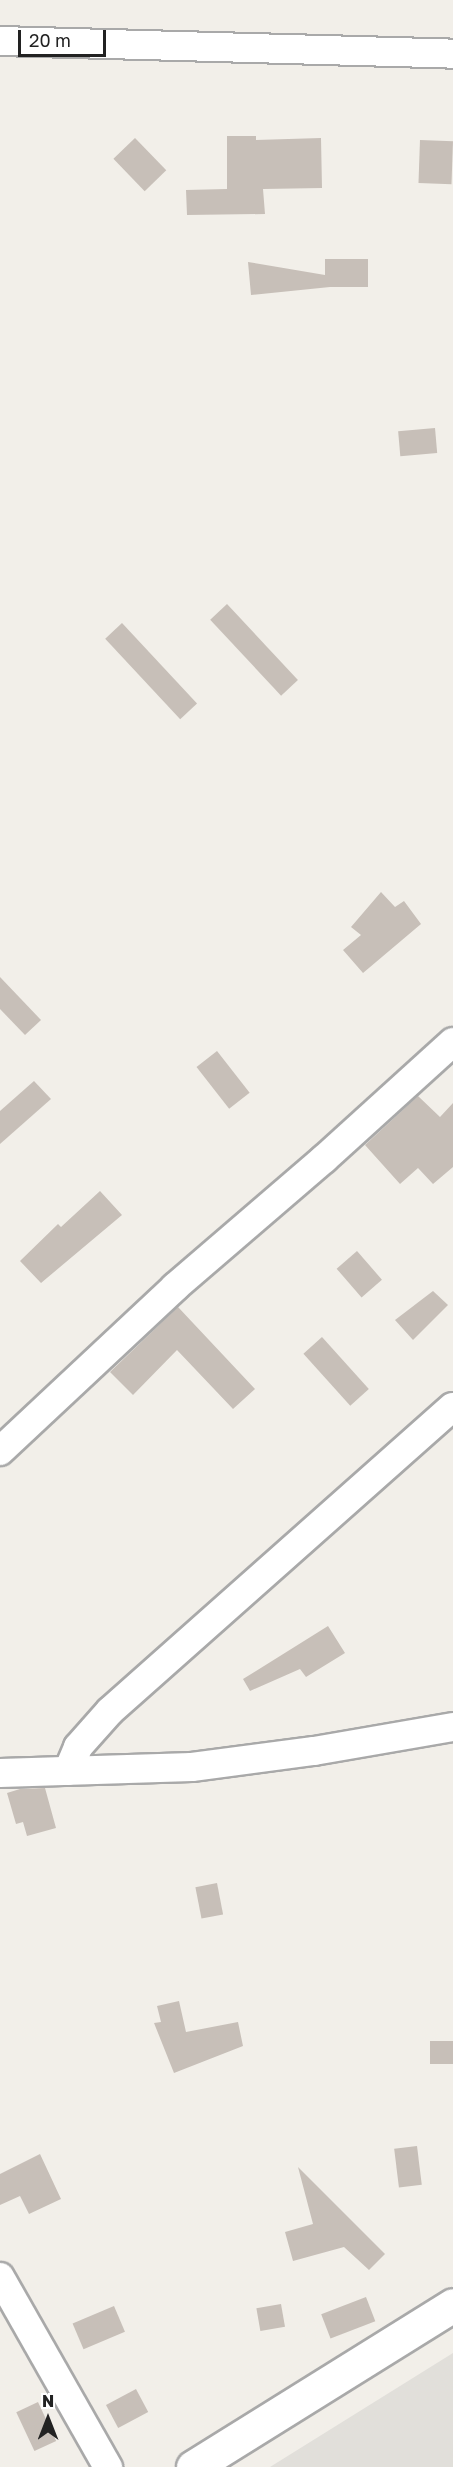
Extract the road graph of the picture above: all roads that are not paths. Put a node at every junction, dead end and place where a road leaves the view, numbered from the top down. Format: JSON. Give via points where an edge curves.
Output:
{"nodes":[{"id":1,"x":0,"y":41,"type":"edge"},
{"id":2,"x":453,"y":54,"type":"edge"},
{"id":3,"x":453,"y":1042,"type":"edge"},
{"id":4,"x":453,"y":1407,"type":"edge"},
{"id":5,"x":0,"y":1451,"type":"edge"},
{"id":6,"x":453,"y":1727,"type":"edge"},
{"id":7,"x":68,"y":1771,"type":"junction"},
{"id":8,"x":0,"y":1773,"type":"edge"},
{"id":9,"x":0,"y":2277,"type":"edge"},
{"id":10,"x":453,"y":2306,"type":"edge"},
{"id":11,"x":108,"y":2467,"type":"edge"},
{"id":12,"x":193,"y":2467,"type":"edge"}],
"edges":[{"from":1,"to":2,"type":"street"},
{"from":3,"to":5,"type":"street","via":[[175,1287]]},
{"from":4,"to":7,"type":"street","via":[[110,1711],[78,1747]]},
{"from":6,"to":7,"type":"street","via":[[192,1767]]},
{"from":7,"to":8,"type":"street"},
{"from":9,"to":11,"type":"street"},
{"from":10,"to":12,"type":"street"}]}
